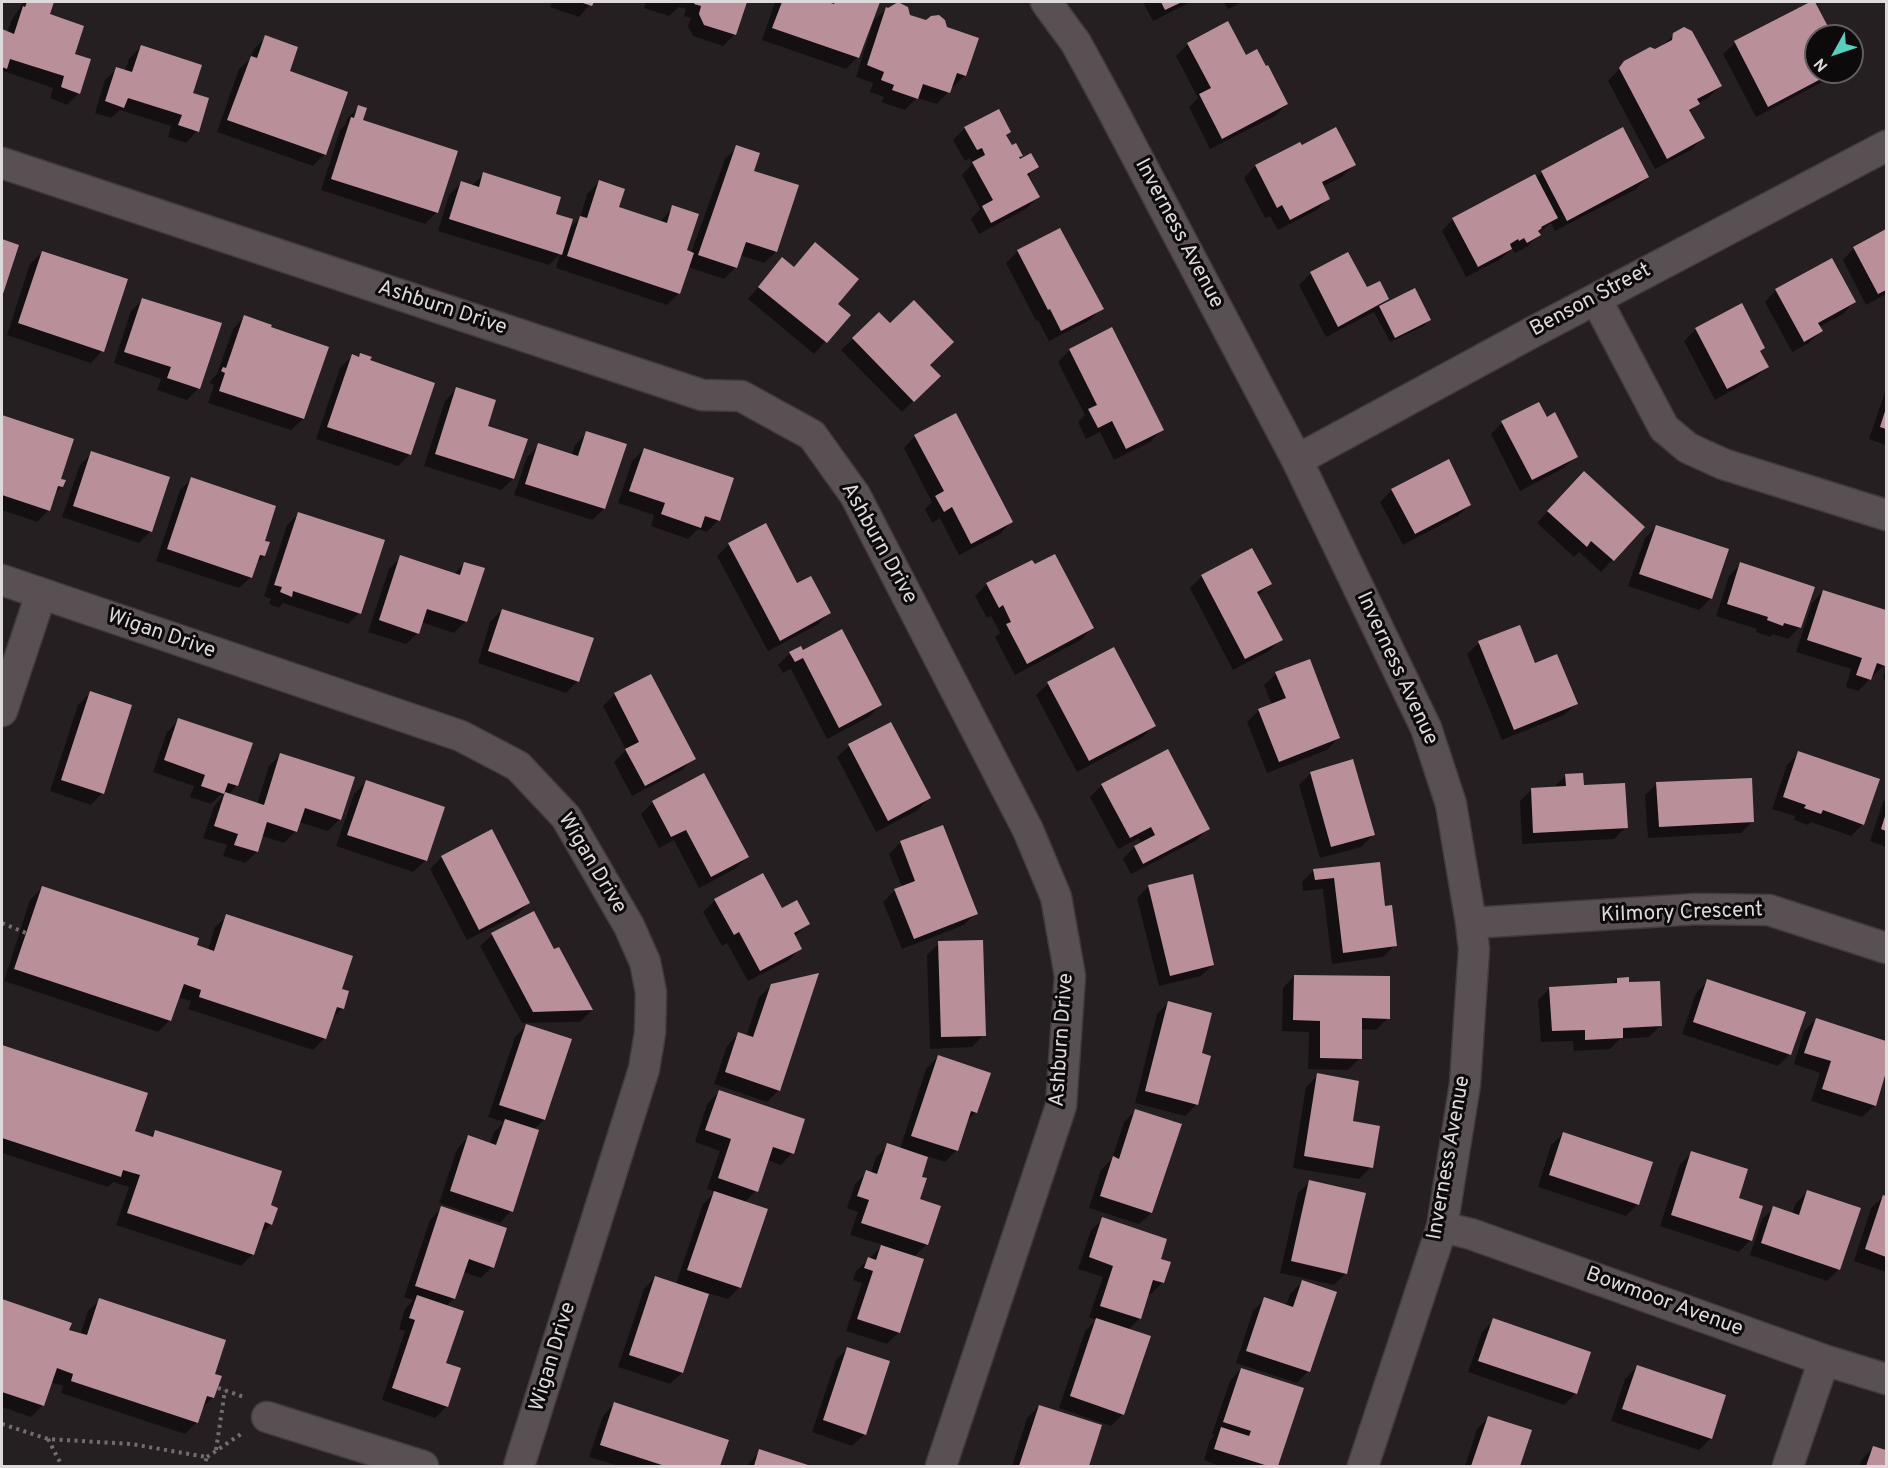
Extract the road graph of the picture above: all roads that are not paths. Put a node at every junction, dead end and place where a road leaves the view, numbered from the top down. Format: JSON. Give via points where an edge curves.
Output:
{"nodes":[{"id":1,"x":1046,"y":2,"type":"edge"},
{"id":2,"x":1887,"y":146,"type":"edge"},
{"id":3,"x":2,"y":163,"type":"edge"},
{"id":4,"x":1596,"y":299,"type":"junction"},
{"id":5,"x":1297,"y":460,"type":"junction"},
{"id":6,"x":1887,"y":515,"type":"edge"},
{"id":7,"x":2,"y":580,"type":"edge"},
{"id":8,"x":41,"y":594,"type":"junction"},
{"id":9,"x":2,"y":711,"type":"edge"},
{"id":10,"x":1471,"y":923,"type":"junction"},
{"id":11,"x":1887,"y":948,"type":"edge"},
{"id":12,"x":1442,"y":1227,"type":"junction"},
{"id":13,"x":1824,"y":1360,"type":"junction"},
{"id":14,"x":1887,"y":1379,"type":"edge"},
{"id":15,"x":267,"y":1417,"type":"road end"},
{"id":16,"x":423,"y":1467,"type":"edge"},
{"id":17,"x":519,"y":1467,"type":"edge"},
{"id":18,"x":941,"y":1467,"type":"edge"},
{"id":19,"x":1363,"y":1467,"type":"edge"},
{"id":20,"x":1788,"y":1467,"type":"edge"}],
"edges":[{"from":1,"to":5,"type":"street","name":"Inverness Avenue","via":[[1076,43]]},
{"from":2,"to":4,"type":"street","name":"Benson Street"},
{"from":3,"to":18,"type":"street","name":"Ashburn Drive","via":[[702,395],[741,396],[812,435],[855,495],[1028,830],[1056,897],[1070,976],[1061,1106]]},
{"from":4,"to":5,"type":"street","name":"Benson Street"},
{"from":4,"to":6,"type":"street","via":[[1664,428],[1688,448],[1723,464]]},
{"from":5,"to":10,"type":"street","name":"Inverness Avenue","via":[[1426,728],[1451,804]]},
{"from":7,"to":8,"type":"street","name":"Wigan Drive"},
{"from":8,"to":9,"type":"street"},
{"from":8,"to":17,"type":"street","name":"Wigan Drive","via":[[461,736],[518,766],[566,817],[629,926],[645,962],[651,992],[644,1069]]},
{"from":10,"to":11,"type":"street","name":"Kilmory Crescent","via":[[1697,909],[1769,910]]},
{"from":10,"to":12,"type":"street","name":"Inverness Avenue","via":[[1474,949],[1465,1084]]},
{"from":12,"to":13,"type":"street","name":"Bowmoor Avenue","via":[[1480,1237]]},
{"from":12,"to":19,"type":"street","name":"Inverness Avenue"},
{"from":13,"to":14,"type":"street","name":"Bowmoor Avenue"},
{"from":13,"to":20,"type":"street"},
{"from":15,"to":16,"type":"street"}]}
